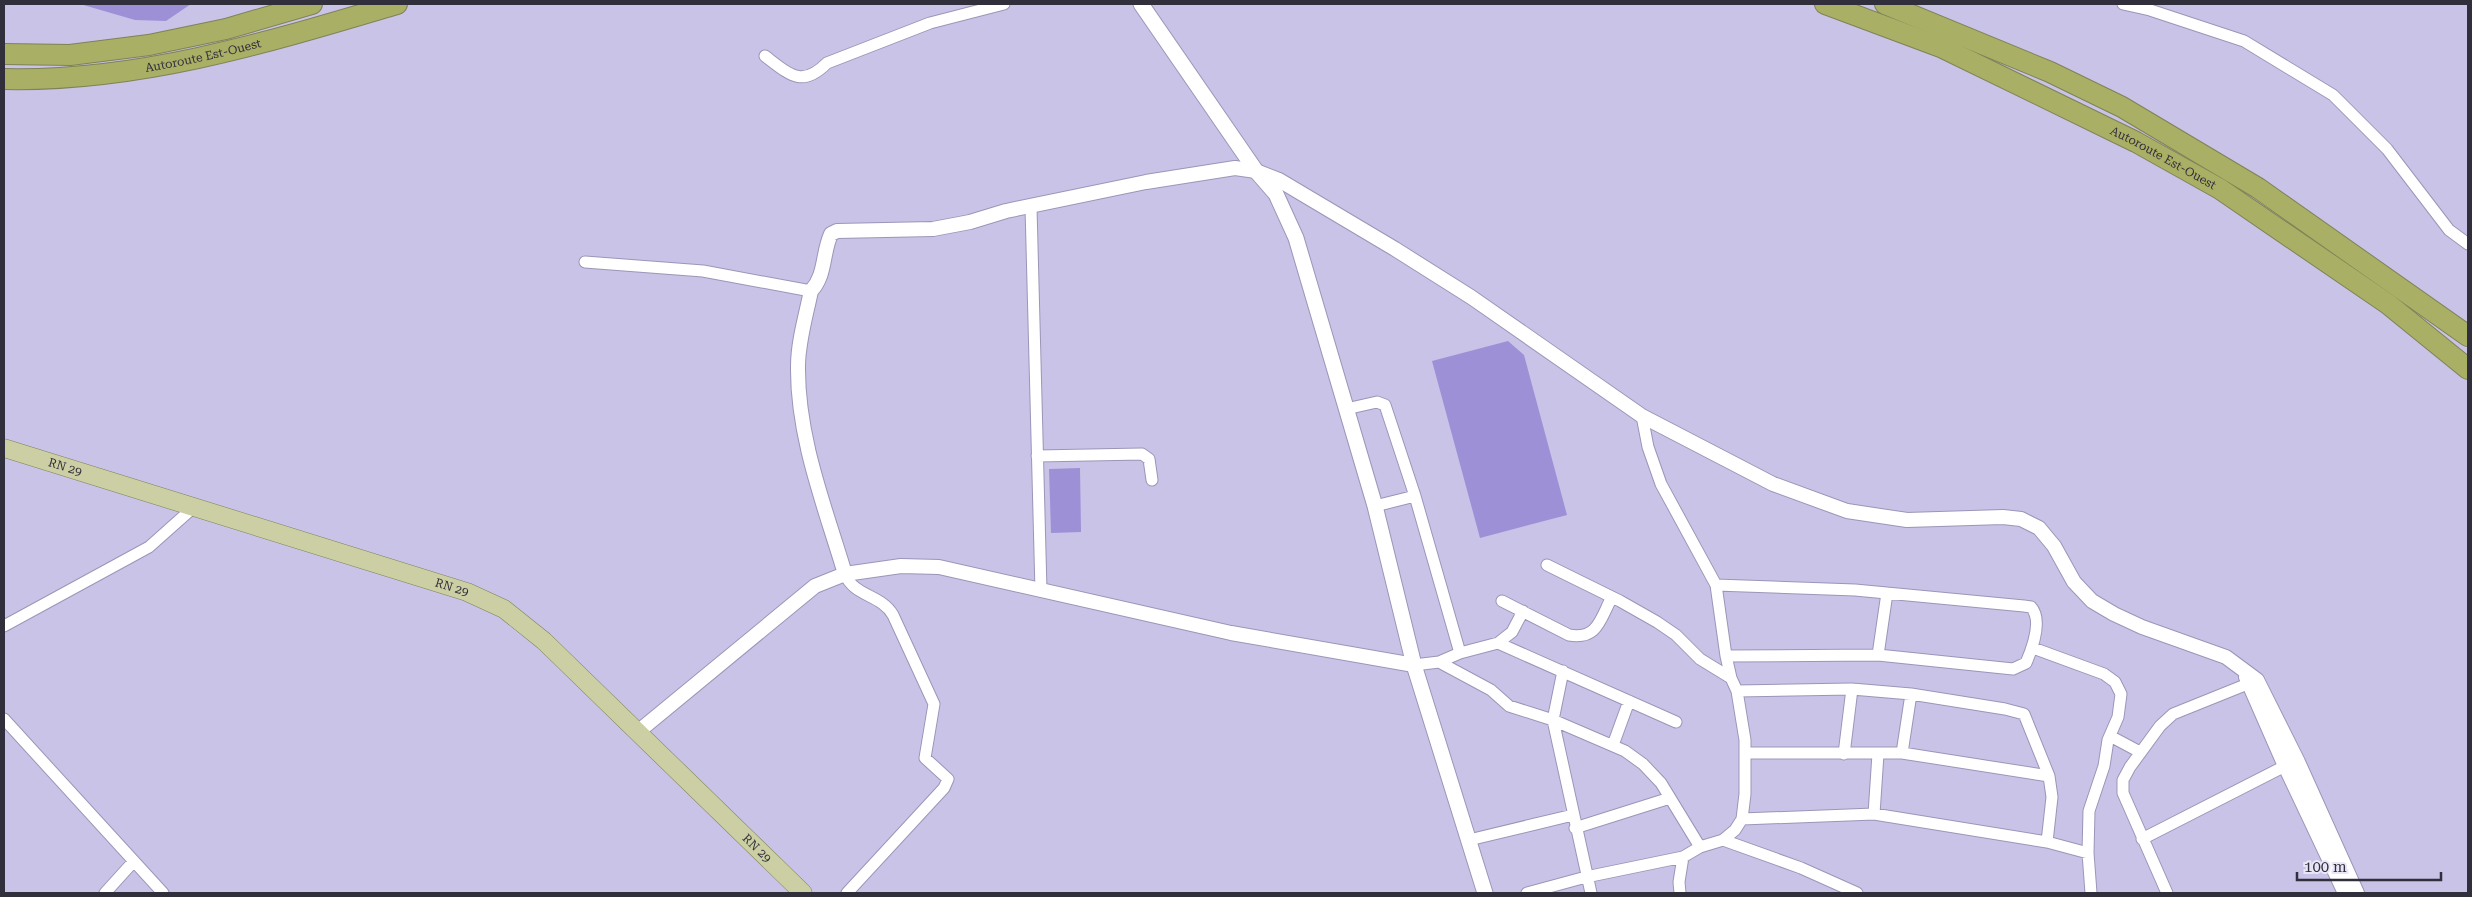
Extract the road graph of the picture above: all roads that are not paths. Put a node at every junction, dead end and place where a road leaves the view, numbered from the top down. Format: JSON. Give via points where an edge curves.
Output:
{"nodes":[{"id":1,"x":312,"y":4,"type":"edge"},
{"id":2,"x":397,"y":4,"type":"edge"},
{"id":3,"x":1004,"y":4,"type":"edge"},
{"id":4,"x":1141,"y":4,"type":"edge"},
{"id":5,"x":1825,"y":4,"type":"edge"},
{"id":6,"x":1885,"y":4,"type":"edge"},
{"id":7,"x":2123,"y":4,"type":"edge"},
{"id":8,"x":4,"y":54,"type":"edge"},
{"id":9,"x":766,"y":56,"type":"dead end"},
{"id":10,"x":4,"y":79,"type":"edge"},
{"id":11,"x":1256,"y":171,"type":"junction"},
{"id":12,"x":1032,"y":207,"type":"junction"},
{"id":13,"x":2468,"y":244,"type":"edge"},
{"id":14,"x":585,"y":262,"type":"dead end"},
{"id":15,"x":811,"y":291,"type":"junction"},
{"id":16,"x":2468,"y":336,"type":"edge"},
{"id":17,"x":2468,"y":369,"type":"edge"},
{"id":18,"x":1346,"y":409,"type":"junction"},
{"id":19,"x":1642,"y":416,"type":"junction"},
{"id":20,"x":4,"y":448,"type":"edge"},
{"id":21,"x":1038,"y":456,"type":"junction"},
{"id":22,"x":1152,"y":480,"type":"dead end"},
{"id":23,"x":1415,"y":496,"type":"junction"},
{"id":24,"x":1375,"y":506,"type":"junction"},
{"id":25,"x":194,"y":507,"type":"junction"},
{"id":26,"x":1547,"y":565,"type":"dead end"},
{"id":27,"x":844,"y":574,"type":"junction"},
{"id":28,"x":1716,"y":585,"type":"junction"},
{"id":29,"x":1041,"y":591,"type":"junction"},
{"id":30,"x":1887,"y":593,"type":"junction"},
{"id":31,"x":1612,"y":597,"type":"junction"},
{"id":32,"x":1502,"y":601,"type":"dead end"},
{"id":33,"x":1523,"y":611,"type":"junction"},
{"id":34,"x":4,"y":626,"type":"edge"},
{"id":35,"x":1498,"y":642,"type":"junction"},
{"id":36,"x":2032,"y":648,"type":"junction"},
{"id":37,"x":1460,"y":653,"type":"junction"},
{"id":38,"x":1878,"y":655,"type":"junction"},
{"id":39,"x":1726,"y":656,"type":"junction"},
{"id":40,"x":1439,"y":662,"type":"junction"},
{"id":41,"x":1414,"y":665,"type":"junction"},
{"id":42,"x":1563,"y":670,"type":"junction"},
{"id":43,"x":2249,"y":677,"type":"junction"},
{"id":44,"x":1731,"y":678,"type":"junction"},
{"id":45,"x":1852,"y":690,"type":"junction"},
{"id":46,"x":1737,"y":691,"type":"junction"},
{"id":47,"x":1911,"y":694,"type":"junction"},
{"id":48,"x":1629,"y":701,"type":"junction"},
{"id":49,"x":4,"y":719,"type":"edge"},
{"id":50,"x":1553,"y":720,"type":"junction"},
{"id":51,"x":1676,"y":722,"type":"dead end"},
{"id":52,"x":639,"y":731,"type":"junction"},
{"id":53,"x":2110,"y":736,"type":"junction"},
{"id":54,"x":1613,"y":745,"type":"junction"},
{"id":55,"x":2140,"y":752,"type":"junction"},
{"id":56,"x":1745,"y":753,"type":"junction"},
{"id":57,"x":1902,"y":753,"type":"junction"},
{"id":58,"x":1844,"y":754,"type":"junction"},
{"id":59,"x":1878,"y":754,"type":"junction"},
{"id":60,"x":2285,"y":766,"type":"junction"},
{"id":61,"x":2050,"y":776,"type":"junction"},
{"id":62,"x":1670,"y":798,"type":"junction"},
{"id":63,"x":1874,"y":814,"type":"junction"},
{"id":64,"x":1573,"y":815,"type":"junction"},
{"id":65,"x":1742,"y":819,"type":"junction"},
{"id":66,"x":1575,"y":828,"type":"junction"},
{"id":67,"x":2142,"y":839,"type":"junction"},
{"id":68,"x":1469,"y":840,"type":"junction"},
{"id":69,"x":1723,"y":840,"type":"junction"},
{"id":70,"x":2047,"y":842,"type":"junction"},
{"id":71,"x":1700,"y":847,"type":"junction"},
{"id":72,"x":2088,"y":853,"type":"junction"},
{"id":73,"x":1683,"y":857,"type":"junction"},
{"id":74,"x":134,"y":862,"type":"junction"},
{"id":75,"x":1586,"y":877,"type":"junction"},
{"id":76,"x":104,"y":893,"type":"edge"},
{"id":77,"x":163,"y":893,"type":"edge"},
{"id":78,"x":803,"y":893,"type":"edge"},
{"id":79,"x":847,"y":893,"type":"edge"},
{"id":80,"x":1485,"y":893,"type":"edge"},
{"id":81,"x":1527,"y":893,"type":"edge"},
{"id":82,"x":1591,"y":893,"type":"edge"},
{"id":83,"x":1680,"y":893,"type":"edge"},
{"id":84,"x":1857,"y":893,"type":"edge"},
{"id":85,"x":2091,"y":893,"type":"edge"},
{"id":86,"x":2167,"y":893,"type":"edge"},
{"id":87,"x":2345,"y":893,"type":"edge"},
{"id":88,"x":2357,"y":893,"type":"edge"}],
"edges":[{"from":1,"to":8,"type":"highway","name":"Autoroute Est-Ouest","via":[[226,29],[149,45],[70,55]]},
{"from":2,"to":10,"type":"highway","name":"Autoroute Est-Ouest","via":[[231,52],[95,75],[45,80]]},
{"from":3,"to":9,"type":"street","via":[[930,23],[828,63],[815,75],[805,78],[787,72]]},
{"from":4,"to":11,"type":"main road"},
{"from":5,"to":17,"type":"highway","name":"Autoroute Est-Ouest","via":[[1943,48],[2136,142],[2220,189],[2388,304]]},
{"from":6,"to":16,"type":"highway","name":"Autoroute Est-Ouest","via":[[2050,72],[2122,107],[2258,188],[2332,237]]},
{"from":7,"to":13,"type":"street","via":[[2244,41],[2333,96],[2387,149],[2449,230]]},
{"from":11,"to":12,"type":"street","via":[[1235,168],[1146,182]]},
{"from":11,"to":18,"type":"main road","via":[[1276,194],[1296,238]]},
{"from":11,"to":19,"type":"street","via":[[1279,180],[1395,249]]},
{"from":12,"to":15,"type":"street","via":[[933,229],[837,231],[831,234],[822,274]]},
{"from":12,"to":21,"type":"street"},
{"from":14,"to":15,"type":"street","via":[[703,271]]},
{"from":15,"to":27,"type":"street","via":[[798,364],[800,408]]},
{"from":18,"to":23,"type":"street","via":[[1377,402],[1385,405]]},
{"from":18,"to":24,"type":"main road"},
{"from":19,"to":28,"type":"street","via":[[1661,484]]},
{"from":19,"to":43,"type":"street","via":[[1772,484],[1847,511],[1907,520],[2003,517],[2021,520],[2039,528],[2054,546],[2074,582],[2092,601],[2142,627],[2226,657]]},
{"from":20,"to":25,"type":"main road","name":"RN 29","number":"RN 29"},
{"from":21,"to":22,"type":"street","via":[[1142,454],[1150,459]]},
{"from":21,"to":29,"type":"street"},
{"from":23,"to":24,"type":"street"},
{"from":23,"to":37,"type":"street"},
{"from":24,"to":41,"type":"main road"},
{"from":25,"to":34,"type":"street","via":[[149,547]]},
{"from":25,"to":52,"type":"main road","name":"RN 29","number":"RN 29","via":[[440,583],[504,609],[544,641]]},
{"from":26,"to":31,"type":"street"},
{"from":27,"to":29,"type":"street","via":[[901,566],[939,567]]},
{"from":27,"to":52,"type":"street","via":[[815,586]]},
{"from":27,"to":79,"type":"street","via":[[853,588],[881,602],[893,615],[934,704],[925,758],[948,780]]},
{"from":28,"to":30,"type":"street"},
{"from":28,"to":39,"type":"street"},
{"from":29,"to":41,"type":"street","via":[[1231,633]]},
{"from":30,"to":36,"type":"street","via":[[2031,607],[2036,615]]},
{"from":30,"to":38,"type":"street"},
{"from":31,"to":33,"type":"street","via":[[1598,625],[1589,635],[1581,637],[1569,635]]},
{"from":31,"to":44,"type":"street","via":[[1676,635],[1700,659]]},
{"from":32,"to":33,"type":"street"},
{"from":33,"to":35,"type":"street","via":[[1512,632]]},
{"from":35,"to":37,"type":"street"},
{"from":35,"to":42,"type":"street"},
{"from":36,"to":38,"type":"street","via":[[2026,663],[2013,669]]},
{"from":36,"to":53,"type":"street","via":[[2104,674],[2115,682],[2121,694],[2118,717]]},
{"from":37,"to":40,"type":"street"},
{"from":38,"to":39,"type":"street"},
{"from":39,"to":44,"type":"street"},
{"from":40,"to":41,"type":"street"},
{"from":40,"to":50,"type":"street","via":[[1491,690],[1509,706]]},
{"from":41,"to":68,"type":"main road"},
{"from":42,"to":48,"type":"street"},
{"from":42,"to":50,"type":"street"},
{"from":43,"to":55,"type":"street","via":[[2173,714]]},
{"from":43,"to":60,"type":"street"},
{"from":43,"to":88,"type":"street","via":[[2298,762]]},
{"from":44,"to":46,"type":"street"},
{"from":45,"to":46,"type":"street"},
{"from":45,"to":47,"type":"street"},
{"from":45,"to":58,"type":"street"},
{"from":46,"to":56,"type":"street"},
{"from":47,"to":57,"type":"street"},
{"from":47,"to":61,"type":"street","via":[[2005,708],[2024,714]]},
{"from":48,"to":51,"type":"street"},
{"from":48,"to":54,"type":"street"},
{"from":49,"to":74,"type":"street"},
{"from":50,"to":54,"type":"street"},
{"from":50,"to":64,"type":"street"},
{"from":52,"to":78,"type":"main road","name":"RN 29","number":"RN 29"},
{"from":53,"to":55,"type":"street"},
{"from":53,"to":72,"type":"street","via":[[2089,811]]},
{"from":54,"to":62,"type":"street","via":[[1642,764],[1661,783]]},
{"from":55,"to":67,"type":"street","via":[[2122,787]]},
{"from":56,"to":58,"type":"street"},
{"from":56,"to":65,"type":"street"},
{"from":57,"to":59,"type":"street"},
{"from":57,"to":61,"type":"street"},
{"from":58,"to":59,"type":"street"},
{"from":59,"to":63,"type":"street"},
{"from":60,"to":67,"type":"street"},
{"from":60,"to":87,"type":"street"},
{"from":61,"to":70,"type":"street","via":[[2052,797]]},
{"from":62,"to":66,"type":"street"},
{"from":62,"to":71,"type":"street"},
{"from":63,"to":65,"type":"street"},
{"from":63,"to":70,"type":"street"},
{"from":64,"to":66,"type":"street"},
{"from":64,"to":68,"type":"street"},
{"from":65,"to":69,"type":"street"},
{"from":66,"to":75,"type":"street"},
{"from":67,"to":86,"type":"street"},
{"from":68,"to":80,"type":"main road"},
{"from":69,"to":71,"type":"street"},
{"from":69,"to":84,"type":"street","via":[[1801,868]]},
{"from":70,"to":72,"type":"street"},
{"from":71,"to":73,"type":"street"},
{"from":72,"to":85,"type":"street"},
{"from":73,"to":75,"type":"street"},
{"from":73,"to":83,"type":"street"},
{"from":74,"to":76,"type":"street"},
{"from":74,"to":77,"type":"street"},
{"from":75,"to":81,"type":"street"},
{"from":75,"to":82,"type":"street"}]}
